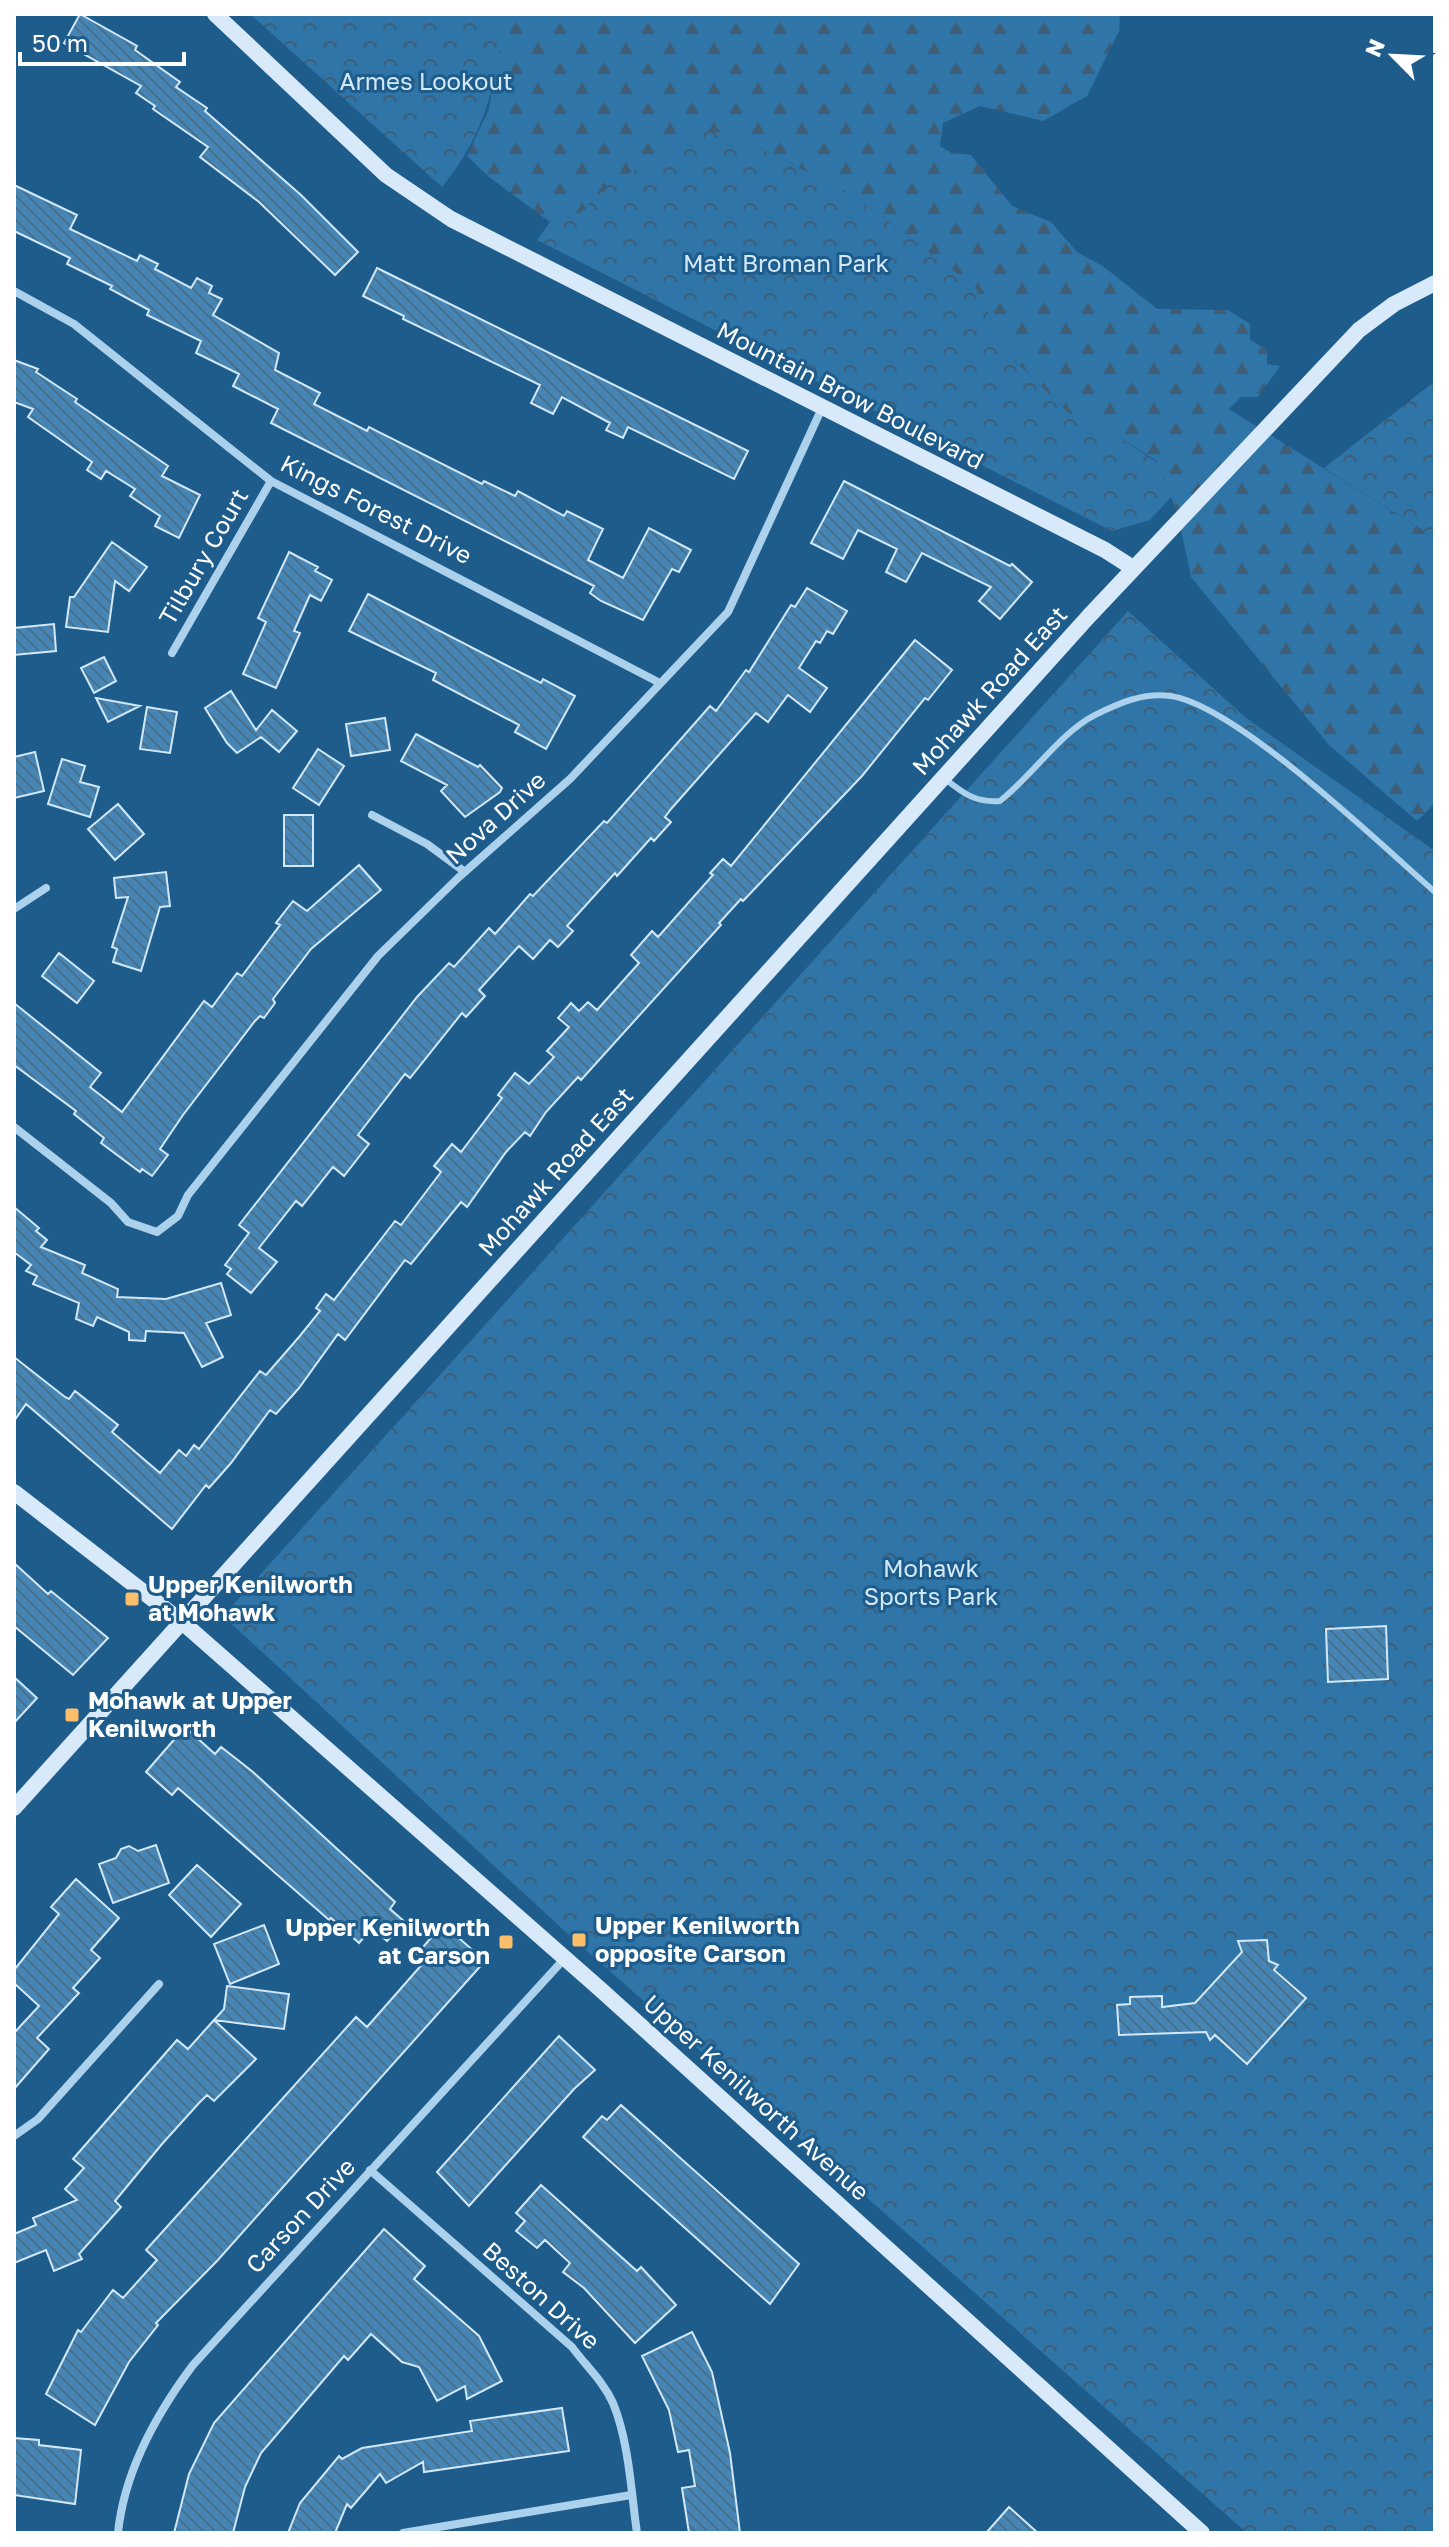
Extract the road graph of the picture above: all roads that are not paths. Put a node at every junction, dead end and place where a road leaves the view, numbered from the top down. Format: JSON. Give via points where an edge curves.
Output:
{"nodes":[{"id":1,"x":215,"y":14,"type":"edge"},
{"id":2,"x":1435,"y":283,"type":"edge"},
{"id":3,"x":14,"y":291,"type":"edge"},
{"id":4,"x":822,"y":408,"type":"junction"},
{"id":5,"x":271,"y":481,"type":"junction"},
{"id":6,"x":1133,"y":568,"type":"junction"},
{"id":7,"x":172,"y":653,"type":"dead end"},
{"id":8,"x":658,"y":682,"type":"junction"},
{"id":9,"x":944,"y":778,"type":"junction"},
{"id":10,"x":372,"y":815,"type":"dead end"},
{"id":11,"x":465,"y":872,"type":"junction"},
{"id":12,"x":46,"y":888,"type":"dead end"},
{"id":13,"x":1435,"y":892,"type":"edge"},
{"id":14,"x":14,"y":909,"type":"edge"},
{"id":15,"x":14,"y":1127,"type":"edge"},
{"id":16,"x":14,"y":1492,"type":"edge"},
{"id":17,"x":181,"y":1621,"type":"junction"},
{"id":18,"x":14,"y":1808,"type":"edge"},
{"id":19,"x":565,"y":1958,"type":"junction"},
{"id":20,"x":159,"y":1984,"type":"dead end"},
{"id":21,"x":14,"y":2136,"type":"edge"},
{"id":22,"x":370,"y":2170,"type":"junction"},
{"id":23,"x":631,"y":2495,"type":"junction"},
{"id":24,"x":118,"y":2533,"type":"edge"},
{"id":25,"x":403,"y":2533,"type":"edge"},
{"id":26,"x":637,"y":2533,"type":"edge"},
{"id":27,"x":1202,"y":2533,"type":"edge"}],
"edges":[{"from":1,"to":4,"type":"main road","name":"Mountain Brow Boulevard","via":[[342,137],[410,194],[504,248]]},
{"from":2,"to":6,"type":"main road","via":[[1359,330]]},
{"from":3,"to":5,"type":"street","name":"Kings Forest Drive","via":[[74,324]]},
{"from":4,"to":6,"type":"main road","name":"Mountain Brow Boulevard"},
{"from":4,"to":8,"type":"street","name":"Nova Drive","via":[[728,612]]},
{"from":5,"to":7,"type":"street","name":"Tilbury Court"},
{"from":5,"to":8,"type":"street","name":"Kings Forest Drive"},
{"from":6,"to":9,"type":"main road","name":"Mohawk Road East"},
{"from":8,"to":11,"type":"street","name":"Nova Drive","via":[[570,779]]},
{"from":9,"to":13,"type":"lane","via":[[965,795],[1000,801],[1091,717],[1133,698],[1171,696],[1229,722]]},
{"from":9,"to":17,"type":"main road","name":"Mohawk Road East"},
{"from":10,"to":11,"type":"street","via":[[427,844]]},
{"from":11,"to":15,"type":"street","name":"Nova Drive","via":[[378,956],[188,1195],[178,1216],[157,1232],[128,1222]]},
{"from":12,"to":14,"type":"street"},
{"from":16,"to":17,"type":"main road","name":"Upper Kenilworth Avenue"},
{"from":17,"to":18,"type":"main road","name":"Mohawk Road East"},
{"from":17,"to":19,"type":"main road","name":"Upper Kenilworth Avenue"},
{"from":19,"to":22,"type":"street","name":"Carson Drive"},
{"from":19,"to":27,"type":"main road","name":"Upper Kenilworth Avenue"},
{"from":20,"to":21,"type":"street","via":[[38,2119]]},
{"from":22,"to":23,"type":"street","name":"Beston Drive","via":[[572,2347],[598,2377],[617,2415]]},
{"from":22,"to":24,"type":"street","name":"Carson Drive","via":[[218,2333],[183,2378],[131,2474]]},
{"from":23,"to":25,"type":"street"},
{"from":23,"to":26,"type":"street","name":"Beston Drive"}]}
